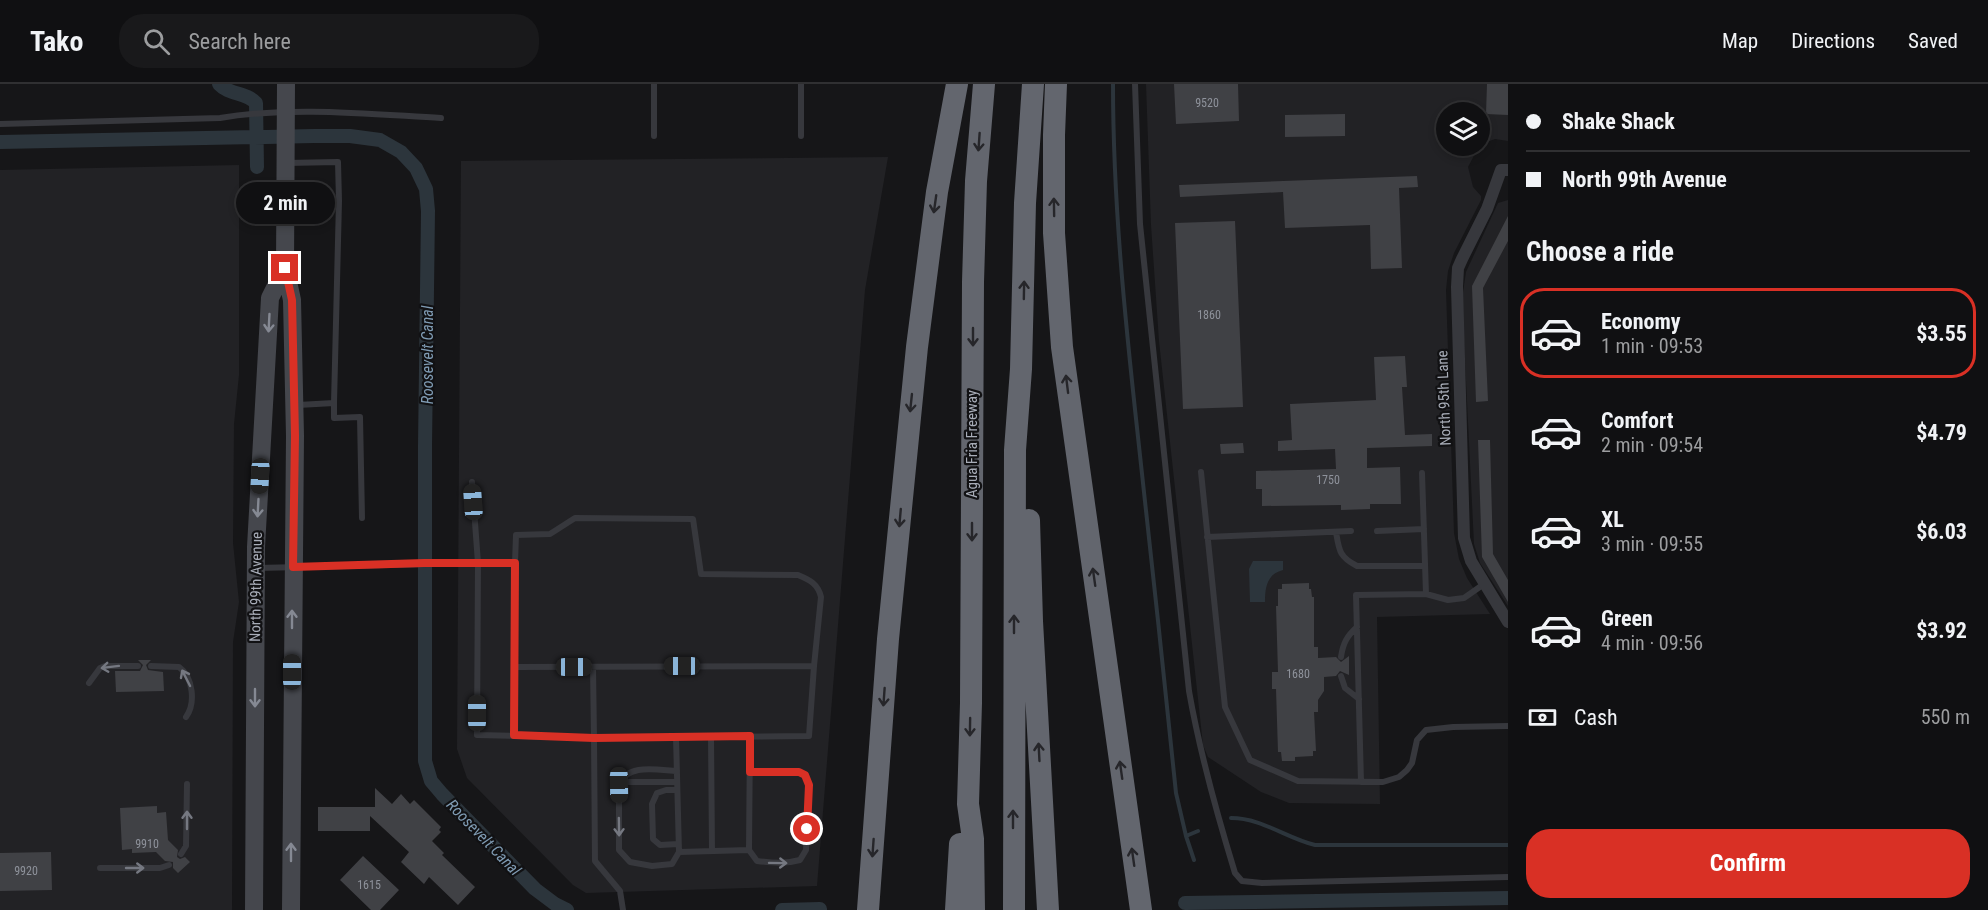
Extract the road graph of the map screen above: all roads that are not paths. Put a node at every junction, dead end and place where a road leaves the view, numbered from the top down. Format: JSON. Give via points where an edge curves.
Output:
{"nodes":[{"id":1,"x":286,"y":84,"type":"edge"},
{"id":2,"x":654,"y":84,"type":"edge"},
{"id":3,"x":801,"y":84,"type":"edge"},
{"id":4,"x":957,"y":84,"type":"edge"},
{"id":5,"x":984,"y":84,"type":"edge"},
{"id":6,"x":1033,"y":84,"type":"edge"},
{"id":7,"x":1056,"y":84,"type":"edge"},
{"id":8,"x":1135,"y":84,"type":"edge"},
{"id":9,"x":286,"y":118,"type":"junction"},
{"id":10,"x":441,"y":118,"type":"dead end"},
{"id":11,"x":0,"y":124,"type":"edge"},
{"id":12,"x":654,"y":136,"type":"dead end"},
{"id":13,"x":801,"y":136,"type":"dead end"},
{"id":14,"x":286,"y":154,"type":"junction"},
{"id":15,"x":1504,"y":170,"type":"edge"},
{"id":16,"x":285,"y":268,"type":"junction"},
{"id":17,"x":1021,"y":369,"type":"junction"},
{"id":18,"x":334,"y":403,"type":"junction"},
{"id":19,"x":294,"y":405,"type":"junction"},
{"id":20,"x":1201,"y":472,"type":"dead end"},
{"id":21,"x":1422,"y":473,"type":"dead end"},
{"id":22,"x":472,"y":482,"type":"dead end"},
{"id":23,"x":363,"y":518,"type":"dead end"},
{"id":24,"x":1424,"y":530,"type":"junction"},
{"id":25,"x":1351,"y":531,"type":"dead end"},
{"id":26,"x":1377,"y":531,"type":"dead end"},
{"id":27,"x":1336,"y":532,"type":"junction"},
{"id":28,"x":1207,"y":537,"type":"junction"},
{"id":29,"x":478,"y":562,"type":"junction"},
{"id":30,"x":515,"y":563,"type":"junction"},
{"id":31,"x":1425,"y":566,"type":"junction"},
{"id":32,"x":293,"y":567,"type":"junction"},
{"id":33,"x":255,"y":568,"type":"junction"},
{"id":34,"x":1484,"y":584,"type":"junction"},
{"id":35,"x":1426,"y":594,"type":"junction"},
{"id":36,"x":1508,"y":622,"type":"edge"},
{"id":37,"x":1357,"y":627,"type":"junction"},
{"id":38,"x":1341,"y":657,"type":"dead end"},
{"id":39,"x":138,"y":666,"type":"dead end"},
{"id":40,"x":151,"y":666,"type":"dead end"},
{"id":41,"x":814,"y":666,"type":"junction"},
{"id":42,"x":514,"y":667,"type":"junction"},
{"id":43,"x":593,"y":667,"type":"junction"},
{"id":44,"x":1341,"y":676,"type":"dead end"},
{"id":45,"x":89,"y":682,"type":"dead end"},
{"id":46,"x":1359,"y":699,"type":"junction"},
{"id":47,"x":186,"y":717,"type":"dead end"},
{"id":48,"x":1508,"y":726,"type":"edge"},
{"id":49,"x":514,"y":735,"type":"junction"},
{"id":50,"x":750,"y":736,"type":"junction"},
{"id":51,"x":711,"y":737,"type":"junction"},
{"id":52,"x":594,"y":738,"type":"junction"},
{"id":53,"x":676,"y":738,"type":"junction"},
{"id":54,"x":677,"y":771,"type":"junction"},
{"id":55,"x":750,"y":772,"type":"junction"},
{"id":56,"x":677,"y":782,"type":"junction"},
{"id":57,"x":1361,"y":782,"type":"junction"},
{"id":58,"x":187,"y":784,"type":"dead end"},
{"id":59,"x":619,"y":785,"type":"junction"},
{"id":60,"x":677,"y":790,"type":"junction"},
{"id":61,"x":679,"y":848,"type":"junction"},
{"id":62,"x":749,"y":850,"type":"junction"},
{"id":63,"x":712,"y":851,"type":"junction"},
{"id":64,"x":182,"y":854,"type":"dead end"},
{"id":65,"x":170,"y":865,"type":"dead end"},
{"id":66,"x":100,"y":868,"type":"dead end"},
{"id":67,"x":1508,"y":877,"type":"edge"},
{"id":68,"x":966,"y":883,"type":"junction"},
{"id":69,"x":254,"y":910,"type":"edge"},
{"id":70,"x":291,"y":910,"type":"edge"},
{"id":71,"x":623,"y":910,"type":"edge"},
{"id":72,"x":868,"y":910,"type":"edge"},
{"id":73,"x":956,"y":910,"type":"edge"},
{"id":74,"x":974,"y":910,"type":"edge"},
{"id":75,"x":1014,"y":910,"type":"edge"},
{"id":76,"x":1048,"y":910,"type":"edge"},
{"id":77,"x":1141,"y":910,"type":"edge"}],
"edges":[{"from":1,"to":9,"type":"main road","name":"North 99th Avenue"},
{"from":2,"to":12,"type":"lane"},
{"from":3,"to":13,"type":"lane"},
{"from":4,"to":72,"type":"highway","one_way":true,"via":[[937,192],[917,346],[888,639]]},
{"from":5,"to":68,"type":"highway","name":"Agua Fria Freeway","one_way":true,"via":[[976,181],[968,804],[961,839]]},
{"from":17,"to":6,"type":"highway","one_way":true},
{"from":77,"to":7,"type":"highway","one_way":true,"via":[[1062,347],[1054,233]]},
{"from":8,"to":67,"type":"lane","via":[[1140,224],[1189,690],[1198,744],[1235,873],[1242,881],[1263,883]]},
{"from":9,"to":10,"type":"lane","via":[[351,113]]},
{"from":9,"to":11,"type":"lane","via":[[249,114]]},
{"from":9,"to":14,"type":"main road","name":"North 99th Avenue"},
{"from":14,"to":16,"type":"main road","name":"North 99th Avenue"},
{"from":14,"to":18,"type":"lane","via":[[338,162]]},
{"from":15,"to":34,"type":"street","name":"North 95th Lane","via":[[1458,268],[1457,287],[1464,538],[1470,561]]},
{"from":16,"to":19,"type":"main road","name":"North 99th Avenue","via":[[292,300]]},
{"from":16,"to":33,"type":"main road","name":"North 99th Avenue","one_way":true,"via":[[270,298]]},
{"from":75,"to":17,"type":"highway","one_way":true,"via":[[1015,450]]},
{"from":76,"to":17,"type":"highway","one_way":true},
{"from":18,"to":19,"type":"lane"},
{"from":18,"to":23,"type":"lane","via":[[334,418],[360,417]]},
{"from":19,"to":32,"type":"main road","name":"North 99th Avenue"},
{"from":20,"to":28,"type":"lane"},
{"from":21,"to":24,"type":"lane"},
{"from":22,"to":29,"type":"lane"},
{"from":24,"to":26,"type":"lane"},
{"from":24,"to":31,"type":"lane"},
{"from":25,"to":27,"type":"lane"},
{"from":27,"to":28,"type":"lane"},
{"from":27,"to":31,"type":"lane","via":[[1340,552],[1357,566]]},
{"from":28,"to":57,"type":"lane","via":[[1225,707],[1250,760],[1298,781]]},
{"from":29,"to":30,"type":"lane"},
{"from":29,"to":32,"type":"lane"},
{"from":29,"to":49,"type":"lane","via":[[477,735]]},
{"from":30,"to":41,"type":"lane","via":[[516,535],[550,534],[575,518],[693,519],[701,574],[798,575],[819,588]]},
{"from":30,"to":42,"type":"lane"},
{"from":31,"to":35,"type":"lane"},
{"from":32,"to":33,"type":"lane"},
{"from":70,"to":32,"type":"main road","name":"North 99th Avenue","one_way":true},
{"from":33,"to":69,"type":"main road","name":"North 99th Avenue","one_way":true},
{"from":34,"to":35,"type":"lane","via":[[1464,598],[1448,600]]},
{"from":34,"to":36,"type":"street","name":"North 95th Lane"},
{"from":35,"to":37,"type":"lane","via":[[1356,595]]},
{"from":37,"to":38,"type":"lane","via":[[1348,635]]},
{"from":37,"to":46,"type":"lane"},
{"from":39,"to":45,"type":"lane","one_way":true,"via":[[105,666]]},
{"from":47,"to":40,"type":"lane","one_way":true,"via":[[190,706],[188,677],[179,667]]},
{"from":41,"to":43,"type":"lane"},
{"from":41,"to":50,"type":"lane","via":[[809,736]]},
{"from":42,"to":43,"type":"lane"},
{"from":42,"to":49,"type":"lane"},
{"from":43,"to":52,"type":"lane"},
{"from":44,"to":46,"type":"lane","via":[[1345,688]]},
{"from":46,"to":57,"type":"lane"},
{"from":48,"to":57,"type":"lane","via":[[1426,730],[1416,740],[1412,763],[1400,777]]},
{"from":49,"to":52,"type":"lane"},
{"from":50,"to":51,"type":"lane"},
{"from":50,"to":55,"type":"lane"},
{"from":51,"to":53,"type":"lane"},
{"from":51,"to":63,"type":"lane"},
{"from":52,"to":53,"type":"lane"},
{"from":52,"to":71,"type":"lane","via":[[595,861],[620,891]]},
{"from":53,"to":54,"type":"lane"},
{"from":54,"to":56,"type":"lane"},
{"from":54,"to":59,"type":"lane","via":[[630,771]]},
{"from":55,"to":62,"type":"lane"},
{"from":62,"to":55,"type":"lane","one_way":true,"via":[[758,861],[774,864],[800,860],[807,850],[809,785],[799,772]]},
{"from":56,"to":59,"type":"lane"},
{"from":56,"to":60,"type":"lane"},
{"from":64,"to":58,"type":"lane","one_way":true,"via":[[186,846]]},
{"from":59,"to":61,"type":"lane","one_way":true,"via":[[619,850],[630,862],[672,864]]},
{"from":60,"to":61,"type":"lane"},
{"from":60,"to":61,"type":"lane","via":[[657,793],[652,804],[653,839]]},
{"from":61,"to":63,"type":"lane"},
{"from":62,"to":63,"type":"lane"},
{"from":66,"to":65,"type":"lane","one_way":true},
{"from":68,"to":73,"type":"highway"},
{"from":68,"to":74,"type":"highway"}]}
